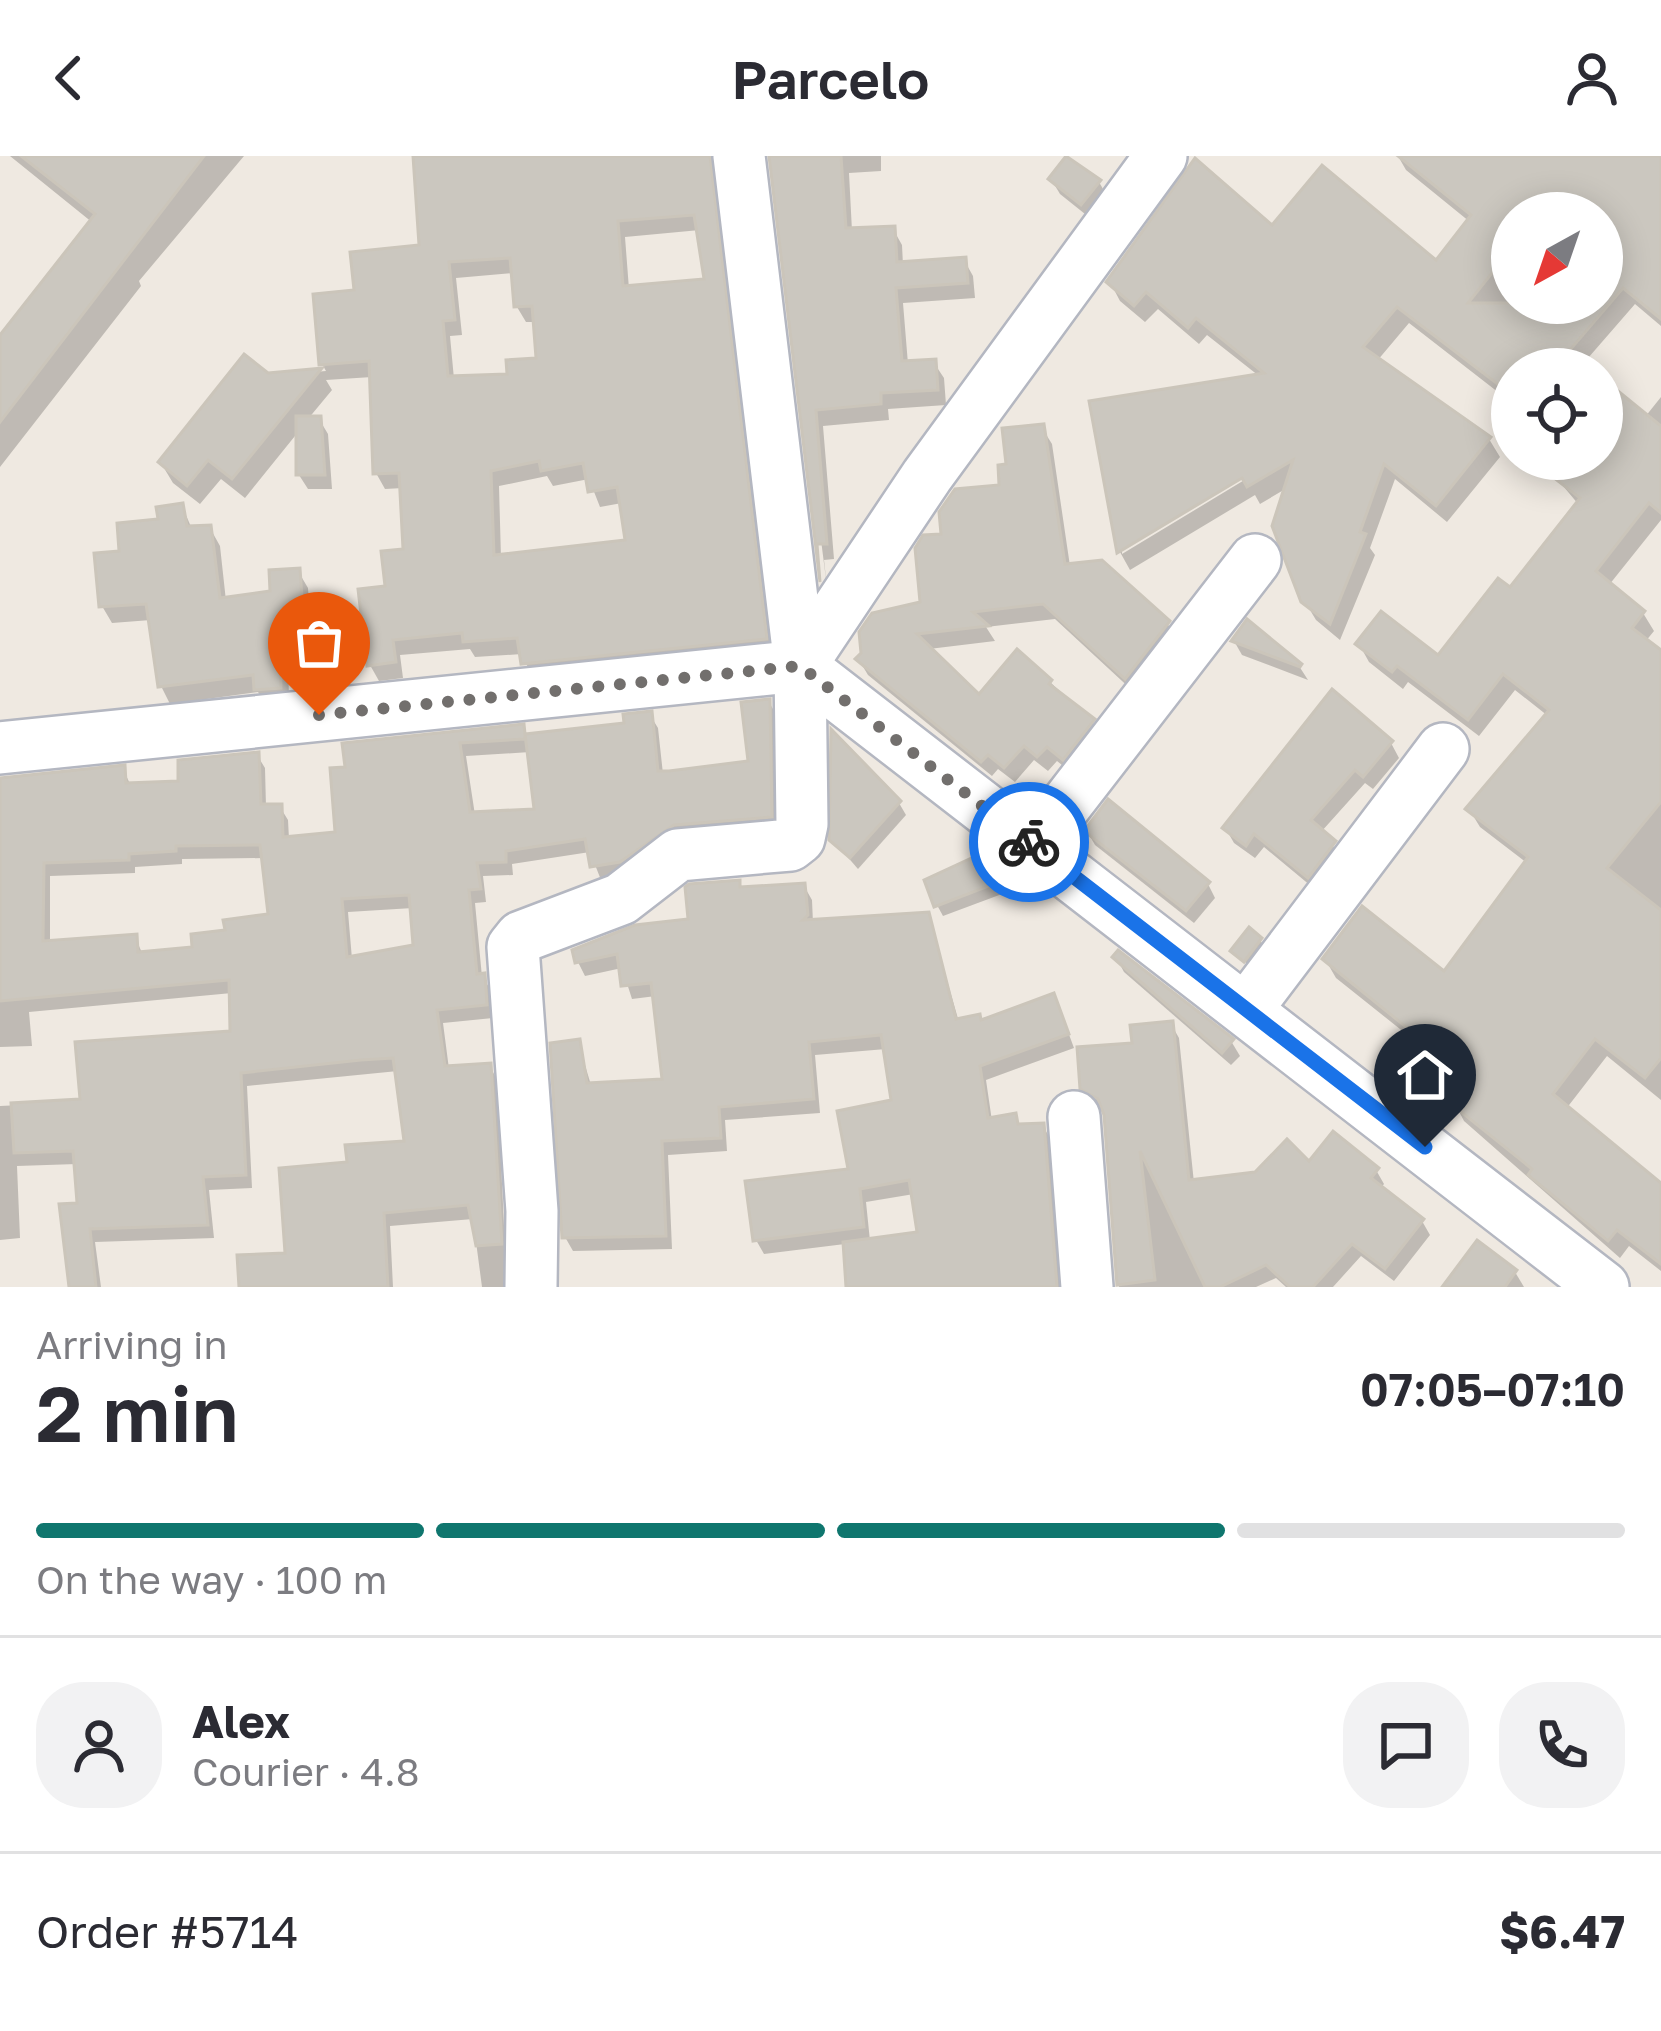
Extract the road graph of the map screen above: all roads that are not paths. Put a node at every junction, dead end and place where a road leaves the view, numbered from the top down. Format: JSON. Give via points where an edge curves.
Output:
{"nodes":[{"id":1,"x":739,"y":156,"type":"edge"},
{"id":2,"x":1161,"y":156,"type":"edge"},
{"id":3,"x":1255,"y":560,"type":"dead end"},
{"id":4,"x":800,"y":666,"type":"junction"},
{"id":5,"x":0,"y":748,"type":"edge"},
{"id":6,"x":1444,"y":748,"type":"dead end"},
{"id":7,"x":1034,"y":846,"type":"junction"},
{"id":8,"x":1247,"y":1007,"type":"junction"},
{"id":9,"x":1074,"y":1117,"type":"dead end"},
{"id":10,"x":531,"y":1287,"type":"edge"},
{"id":11,"x":1088,"y":1287,"type":"edge"},
{"id":12,"x":1603,"y":1287,"type":"edge"}],
"edges":[{"from":1,"to":4,"type":"street"},
{"from":2,"to":4,"type":"street","via":[[940,457]]},
{"from":3,"to":7,"type":"street"},
{"from":4,"to":5,"type":"street"},
{"from":4,"to":7,"type":"street"},
{"from":4,"to":10,"type":"street","via":[[799,838],[678,855],[621,899],[513,947]]},
{"from":6,"to":8,"type":"street"},
{"from":7,"to":8,"type":"street"},
{"from":8,"to":12,"type":"street"},
{"from":9,"to":11,"type":"street"}]}
